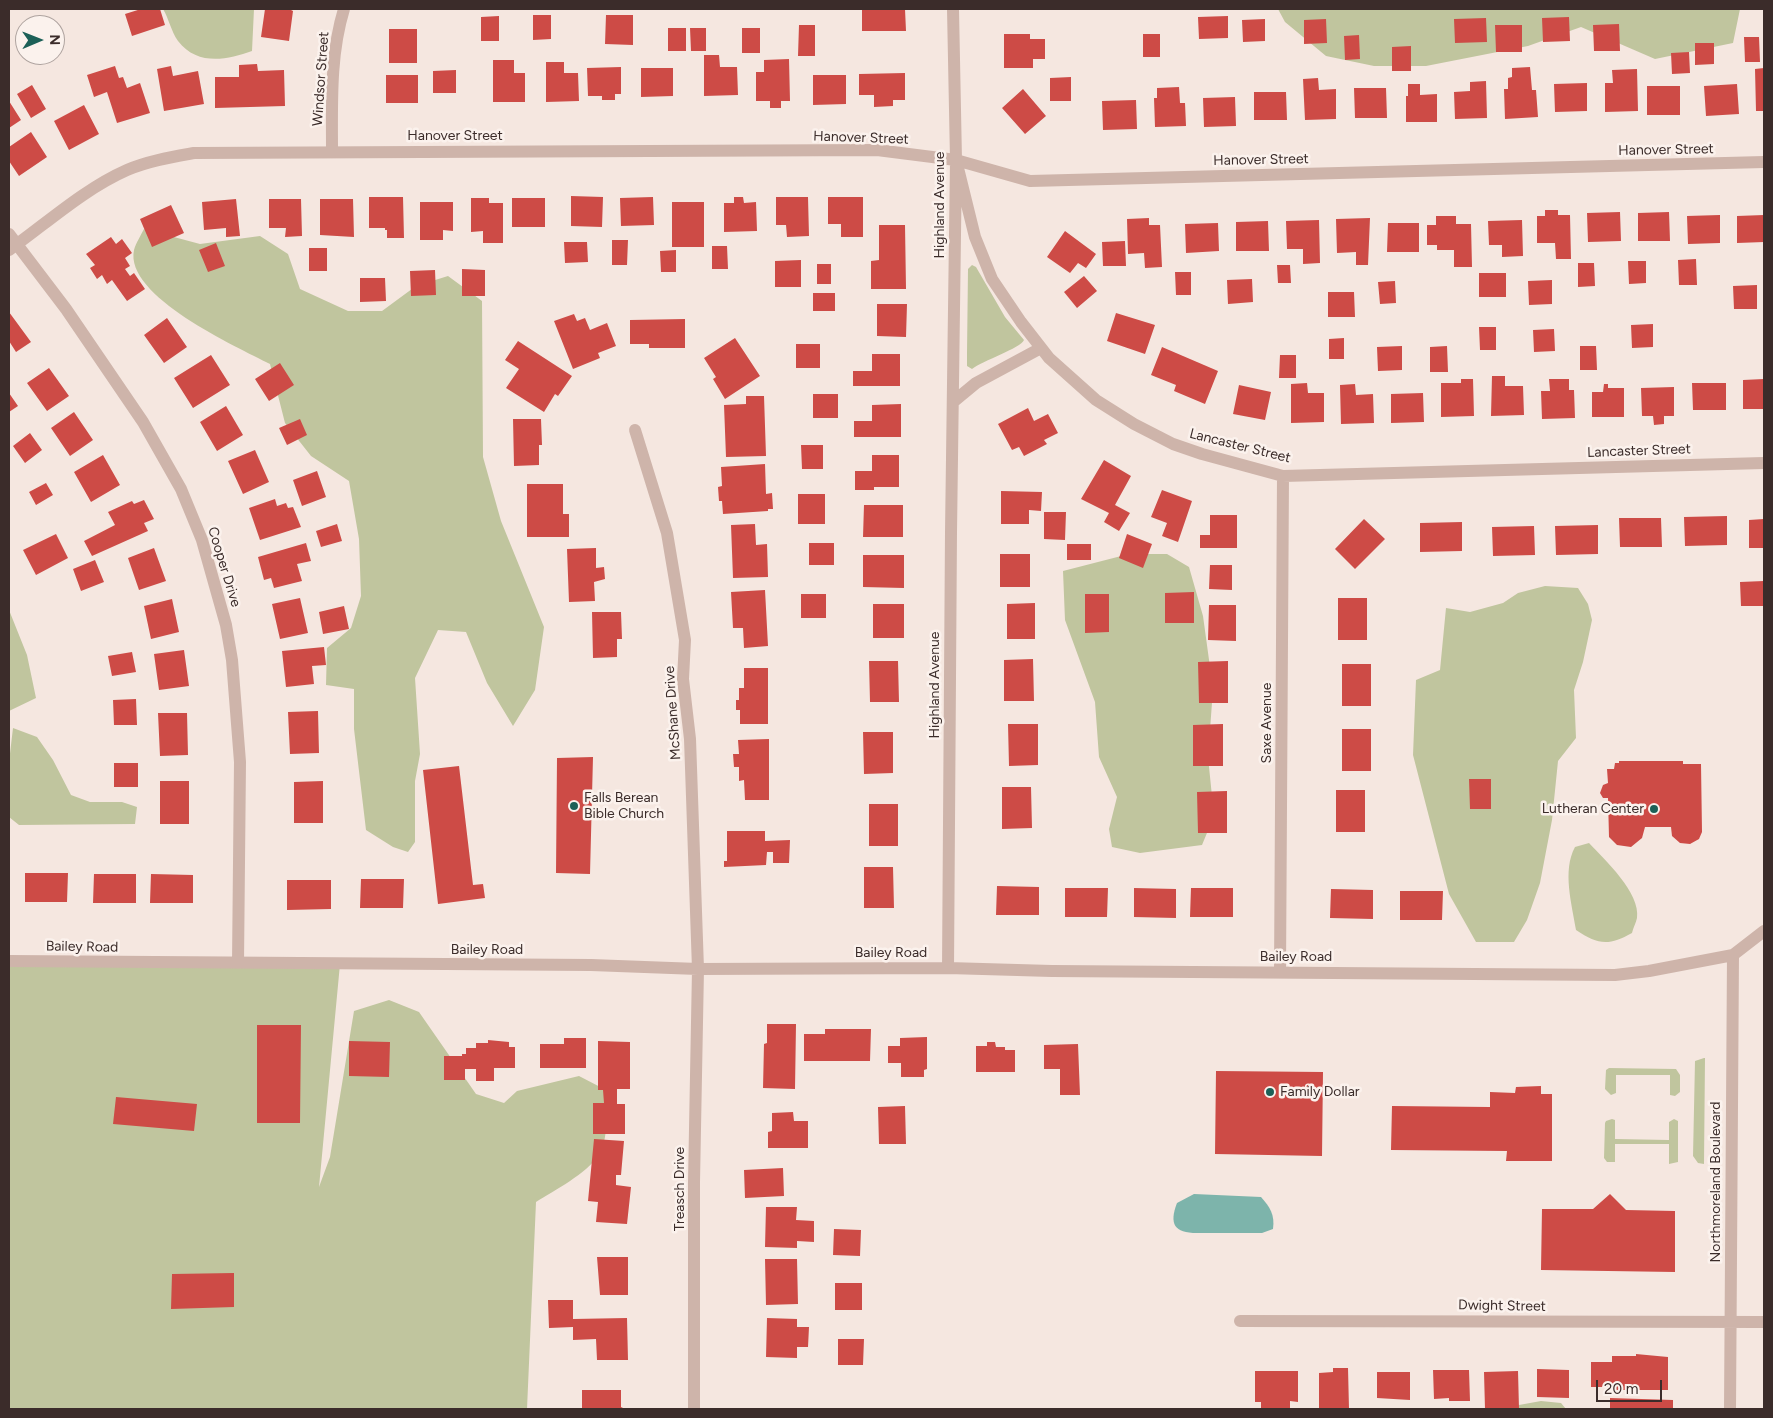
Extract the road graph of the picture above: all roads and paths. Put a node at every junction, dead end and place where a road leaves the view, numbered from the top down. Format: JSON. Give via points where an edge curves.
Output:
{"nodes":[{"id":1,"x":344,"y":9,"type":"edge"},
{"id":2,"x":953,"y":9,"type":"edge"},
{"id":3,"x":332,"y":151,"type":"junction"},
{"id":4,"x":956,"y":160,"type":"junction"},
{"id":5,"x":1764,"y":162,"type":"edge"},
{"id":6,"x":11,"y":243,"type":"edge"},
{"id":7,"x":1041,"y":348,"type":"junction"},
{"id":8,"x":953,"y":402,"type":"junction"},
{"id":9,"x":634,"y":430,"type":"dead end"},
{"id":10,"x":1764,"y":463,"type":"edge"},
{"id":11,"x":1284,"y":476,"type":"junction"},
{"id":12,"x":1764,"y":931,"type":"edge"},
{"id":13,"x":1733,"y":955,"type":"junction"},
{"id":14,"x":9,"y":961,"type":"edge"},
{"id":15,"x":238,"y":963,"type":"junction"},
{"id":16,"x":948,"y":968,"type":"junction"},
{"id":17,"x":698,"y":969,"type":"junction"},
{"id":18,"x":1280,"y":972,"type":"junction"},
{"id":19,"x":1240,"y":1321,"type":"dead end"},
{"id":20,"x":1730,"y":1321,"type":"junction"},
{"id":21,"x":1764,"y":1322,"type":"edge"},
{"id":22,"x":694,"y":1409,"type":"edge"},
{"id":23,"x":1730,"y":1409,"type":"edge"}],
"edges":[{"from":1,"to":3,"type":"street","name":"Windsor Street","via":[[334,62]]},
{"from":2,"to":4,"type":"street","name":"Highland Avenue"},
{"from":3,"to":4,"type":"street","name":"Hanover Street","via":[[877,150]]},
{"from":3,"to":6,"type":"street","name":"Hanover Street","via":[[194,153],[160,159],[107,180]]},
{"from":4,"to":5,"type":"street","name":"Hanover Street","via":[[1030,181]]},
{"from":4,"to":7,"type":"street","name":"Lancaster Street","via":[[975,238],[992,279]]},
{"from":4,"to":8,"type":"street","name":"Highland Avenue"},
{"from":6,"to":15,"type":"street","name":"Cooper Drive","via":[[66,309],[145,424],[181,489],[202,540],[226,625],[233,668],[240,762]]},
{"from":7,"to":8,"type":"street","via":[[976,383]]},
{"from":7,"to":11,"type":"street","name":"Lancaster Street","via":[[1096,400],[1160,438],[1202,454]]},
{"from":8,"to":16,"type":"street","name":"Highland Avenue"},
{"from":9,"to":17,"type":"street","name":"McShane Drive","via":[[667,532],[685,640],[684,679],[690,739]]},
{"from":10,"to":11,"type":"street","name":"Lancaster Street"},
{"from":11,"to":18,"type":"street","name":"Saxe Avenue"},
{"from":12,"to":13,"type":"street","name":"Bailey Road"},
{"from":13,"to":18,"type":"street","name":"Bailey Road","via":[[1615,974]]},
{"from":13,"to":20,"type":"street","name":"Northmoreland Boulevard"},
{"from":14,"to":15,"type":"street","name":"Bailey Road"},
{"from":15,"to":17,"type":"street","name":"Bailey Road","via":[[591,965]]},
{"from":16,"to":17,"type":"street","name":"Bailey Road"},
{"from":16,"to":18,"type":"street","name":"Bailey Road"},
{"from":17,"to":22,"type":"street","name":"Treasch Drive"},
{"from":19,"to":20,"type":"street","name":"Dwight Street"},
{"from":20,"to":21,"type":"street","name":"Dwight Street"},
{"from":20,"to":23,"type":"street","name":"Northmoreland Boulevard"}]}
